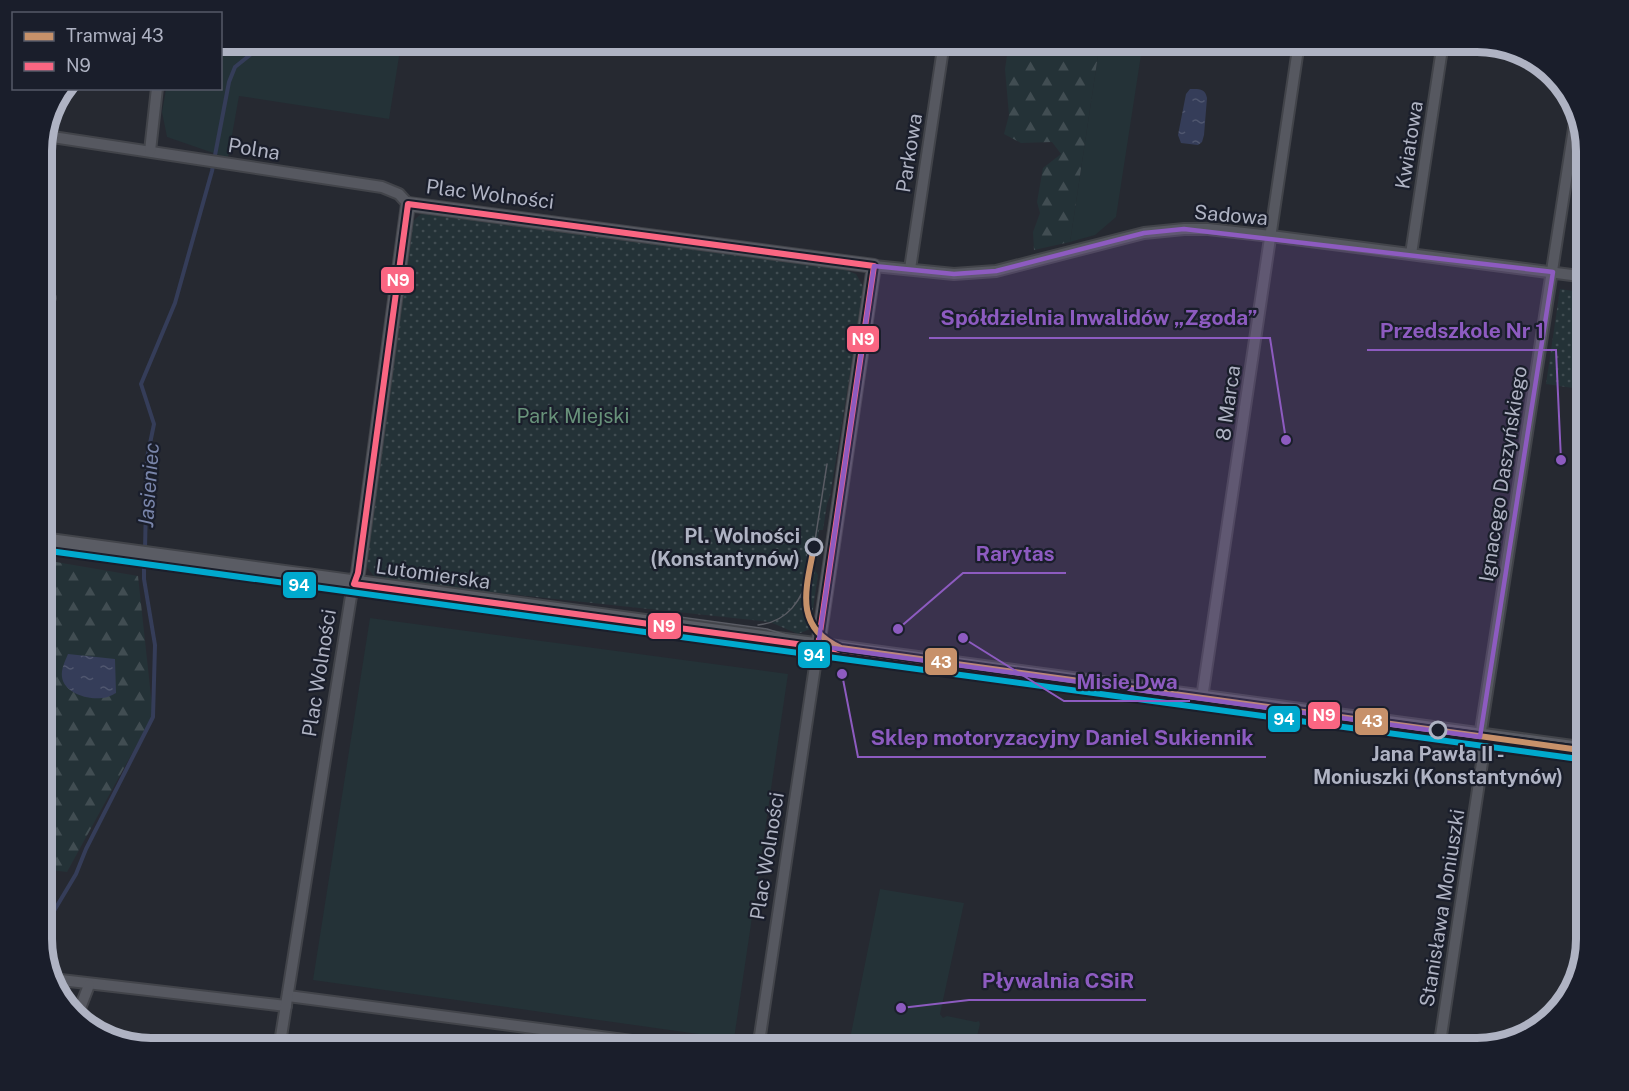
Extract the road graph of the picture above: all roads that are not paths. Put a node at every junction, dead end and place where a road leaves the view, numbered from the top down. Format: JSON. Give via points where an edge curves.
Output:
{"nodes":[{"id":1,"x":943,"y":52,"type":"edge"},
{"id":2,"x":1298,"y":52,"type":"edge"},
{"id":3,"x":1441,"y":52,"type":"edge"},
{"id":4,"x":157,"y":90,"type":"edge"},
{"id":5,"x":1574,"y":129,"type":"edge"},
{"id":6,"x":54,"y":137,"type":"edge"},
{"id":7,"x":150,"y":151,"type":"junction"},
{"id":8,"x":408,"y":204,"type":"junction"},
{"id":9,"x":1271,"y":236,"type":"junction"},
{"id":10,"x":1411,"y":254,"type":"junction"},
{"id":11,"x":874,"y":266,"type":"junction"},
{"id":12,"x":910,"y":269,"type":"junction"},
{"id":13,"x":1553,"y":272,"type":"junction"},
{"id":14,"x":1576,"y":275,"type":"edge"},
{"id":15,"x":53,"y":543,"type":"edge"},
{"id":16,"x":354,"y":584,"type":"junction"},
{"id":17,"x":818,"y":646,"type":"junction"},
{"id":18,"x":1202,"y":698,"type":"junction"},
{"id":19,"x":1480,"y":737,"type":"junction"},
{"id":20,"x":1576,"y":750,"type":"edge"},
{"id":21,"x":62,"y":981,"type":"edge"},
{"id":22,"x":89,"y":985,"type":"junction"},
{"id":23,"x":287,"y":1001,"type":"junction"},
{"id":24,"x":80,"y":1008,"type":"edge"},
{"id":25,"x":281,"y":1038,"type":"edge"},
{"id":26,"x":600,"y":1038,"type":"edge"},
{"id":27,"x":760,"y":1038,"type":"edge"},
{"id":28,"x":1441,"y":1038,"type":"edge"}],
"edges":[{"from":1,"to":12,"type":"street","name":"Parkowa"},
{"from":2,"to":9,"type":"street","name":"8 Marca"},
{"from":3,"to":10,"type":"street","name":"Kwiatowa"},
{"from":4,"to":7,"type":"street"},
{"from":5,"to":13,"type":"street","name":"Ignacego Daszyńskiego"},
{"from":6,"to":7,"type":"street","name":"Polna"},
{"from":7,"to":8,"type":"street","name":"Polna","via":[[382,187],[399,194]]},
{"from":8,"to":11,"type":"street","name":"Plac Wolności"},
{"from":8,"to":16,"type":"street","name":"Plac Wolności"},
{"from":9,"to":10,"type":"street","name":"Sadowa"},
{"from":9,"to":12,"type":"street","name":"Sadowa","via":[[1208,229],[1162,230],[996,271],[968,274]]},
{"from":9,"to":18,"type":"street","name":"8 Marca"},
{"from":10,"to":13,"type":"street","name":"Sadowa"},
{"from":11,"to":12,"type":"street","name":"Sadowa"},
{"from":11,"to":17,"type":"street","name":"Plac Wolności"},
{"from":13,"to":14,"type":"street","name":"Sadowa"},
{"from":13,"to":19,"type":"street","name":"Ignacego Daszyńskiego"},
{"from":15,"to":16,"type":"main road","name":"Lutomierska"},
{"from":16,"to":17,"type":"main road","name":"Lutomierska"},
{"from":16,"to":23,"type":"street","name":"Plac Wolności"},
{"from":17,"to":18,"type":"main road","name":"Lutomierska"},
{"from":17,"to":27,"type":"street","name":"Plac Wolności"},
{"from":18,"to":19,"type":"main road","name":"Lutomierska"},
{"from":19,"to":20,"type":"main road","name":"Lutomierska"},
{"from":19,"to":28,"type":"street","name":"Stanisława Moniuszki","via":[[1484,756]]},
{"from":21,"to":22,"type":"street"},
{"from":22,"to":23,"type":"street"},
{"from":22,"to":24,"type":"street"},
{"from":23,"to":25,"type":"street","name":"Plac Wolności"},
{"from":23,"to":26,"type":"street"}]}
